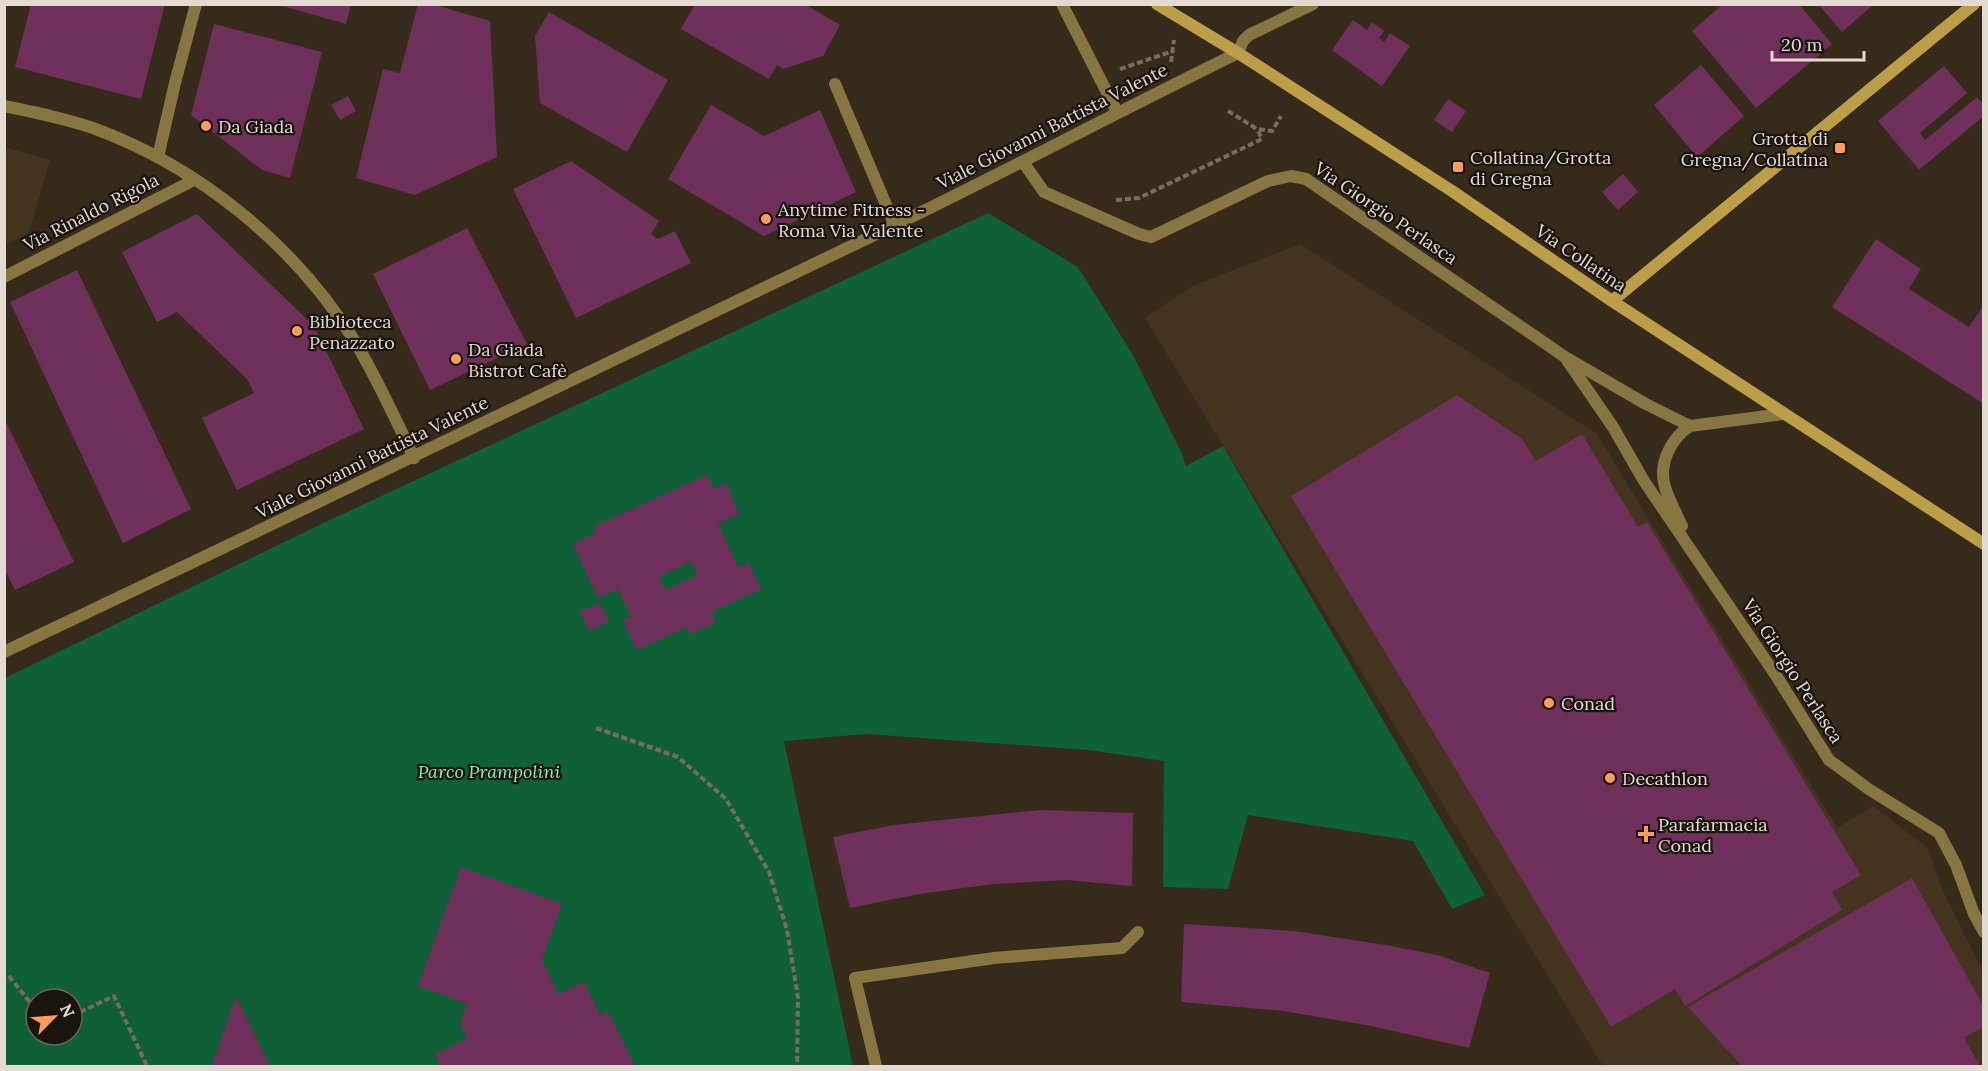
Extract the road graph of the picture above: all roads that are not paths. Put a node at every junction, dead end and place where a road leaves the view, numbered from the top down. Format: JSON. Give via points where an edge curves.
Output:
{"nodes":[{"id":1,"x":196,"y":4,"type":"edge"},
{"id":2,"x":1062,"y":4,"type":"edge"},
{"id":3,"x":1156,"y":4,"type":"edge"},
{"id":4,"x":1313,"y":4,"type":"edge"},
{"id":5,"x":1974,"y":4,"type":"edge"},
{"id":6,"x":1238,"y":53,"type":"junction"},
{"id":7,"x":835,"y":84,"type":"dead end"},
{"id":8,"x":4,"y":106,"type":"edge"},
{"id":9,"x":1117,"y":112,"type":"junction"},
{"id":10,"x":159,"y":157,"type":"junction"},
{"id":11,"x":1023,"y":162,"type":"junction"},
{"id":12,"x":194,"y":180,"type":"junction"},
{"id":13,"x":895,"y":226,"type":"junction"},
{"id":14,"x":4,"y":277,"type":"edge"},
{"id":15,"x":1612,"y":301,"type":"junction"},
{"id":16,"x":1565,"y":357,"type":"junction"},
{"id":17,"x":1783,"y":414,"type":"junction"},
{"id":18,"x":1690,"y":426,"type":"junction"},
{"id":19,"x":414,"y":458,"type":"junction"},
{"id":20,"x":1983,"y":544,"type":"edge"},
{"id":21,"x":1693,"y":552,"type":"junction"},
{"id":22,"x":4,"y":652,"type":"edge"},
{"id":23,"x":1138,"y":932,"type":"dead end"},
{"id":24,"x":1983,"y":932,"type":"edge"},
{"id":25,"x":876,"y":1066,"type":"edge"}],
"edges":[{"from":1,"to":10,"type":"street"},
{"from":2,"to":9,"type":"street"},
{"from":3,"to":6,"type":"street","name":"Via Collatina"},
{"from":4,"to":6,"type":"street","via":[[1249,35]]},
{"from":5,"to":15,"type":"street"},
{"from":6,"to":9,"type":"street","name":"Viale Giovanni Battista Valente"},
{"from":6,"to":15,"type":"street","name":"Via Collatina","via":[[1452,191]]},
{"from":7,"to":13,"type":"street"},
{"from":8,"to":10,"type":"street","via":[[92,128]]},
{"from":9,"to":11,"type":"street","name":"Viale Giovanni Battista Valente"},
{"from":10,"to":12,"type":"street"},
{"from":11,"to":13,"type":"street","name":"Viale Giovanni Battista Valente"},
{"from":11,"to":16,"type":"street","name":"Via Giorgio Perlasca","via":[[1044,192],[1151,237],[1268,181],[1291,176],[1306,179]]},
{"from":12,"to":14,"type":"street","name":"Via Rinaldo Rigola"},
{"from":12,"to":19,"type":"street","via":[[252,222],[327,302],[367,362]]},
{"from":13,"to":19,"type":"street","name":"Viale Giovanni Battista Valente"},
{"from":15,"to":17,"type":"street","name":"Via Collatina"},
{"from":16,"to":18,"type":"street","name":"Via Giorgio Perlasca"},
{"from":16,"to":21,"type":"street","name":"Via Giorgio Perlasca"},
{"from":17,"to":18,"type":"street"},
{"from":17,"to":20,"type":"street","name":"Via Collatina"},
{"from":18,"to":21,"type":"street","name":"Via Giorgio Perlasca","via":[[1671,444],[1664,481]]},
{"from":19,"to":22,"type":"street","name":"Viale Giovanni Battista Valente"},
{"from":21,"to":24,"type":"street","name":"Via Giorgio Perlasca","via":[[1829,760],[1939,833]]},
{"from":23,"to":25,"type":"street","via":[[1122,948],[994,958],[855,978]]}]}
